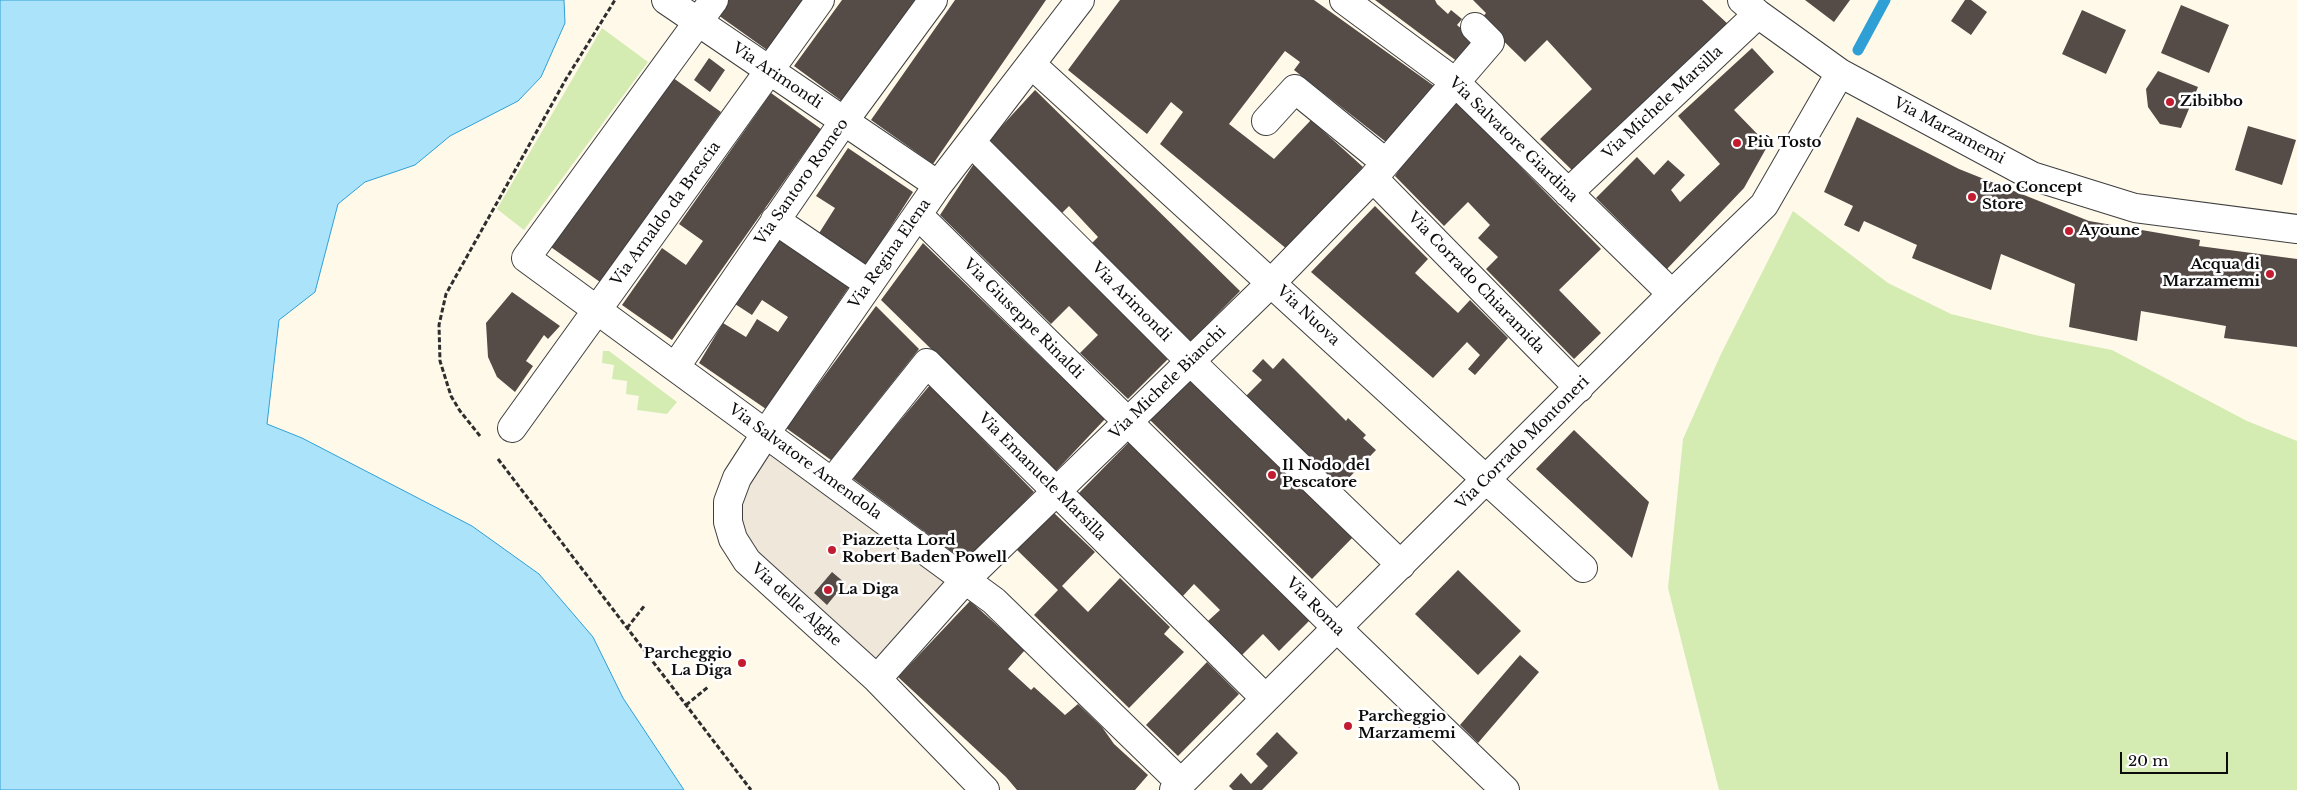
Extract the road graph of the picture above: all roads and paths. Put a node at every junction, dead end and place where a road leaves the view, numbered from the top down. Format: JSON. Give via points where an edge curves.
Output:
{"nodes":[{"id":1,"x":666,"y":0,"type":"edge"},
{"id":2,"x":714,"y":0,"type":"edge"},
{"id":3,"x":820,"y":0,"type":"edge"},
{"id":4,"x":933,"y":0,"type":"edge"},
{"id":5,"x":1080,"y":0,"type":"edge"},
{"id":6,"x":1344,"y":0,"type":"edge"},
{"id":7,"x":1750,"y":7,"type":"edge"},
{"id":8,"x":698,"y":22,"type":"junction"},
{"id":9,"x":1475,"y":27,"type":"dead end"},
{"id":10,"x":1031,"y":64,"type":"junction"},
{"id":11,"x":769,"y":70,"type":"junction"},
{"id":12,"x":1840,"y":73,"type":"junction"},
{"id":13,"x":1455,"y":82,"type":"junction"},
{"id":14,"x":844,"y":121,"type":"junction"},
{"id":15,"x":1266,"y":121,"type":"dead end"},
{"id":16,"x":971,"y":142,"type":"junction"},
{"id":17,"x":1379,"y":171,"type":"junction"},
{"id":18,"x":938,"y":185,"type":"junction"},
{"id":19,"x":1568,"y":193,"type":"junction"},
{"id":20,"x":918,"y":215,"type":"junction"},
{"id":21,"x":775,"y":220,"type":"junction"},
{"id":22,"x":2297,"y":229,"type":"edge"},
{"id":23,"x":1272,"y":282,"type":"junction"},
{"id":24,"x":869,"y":284,"type":"junction"},
{"id":25,"x":1672,"y":294,"type":"junction"},
{"id":26,"x":597,"y":308,"type":"junction"},
{"id":27,"x":1190,"y":361,"type":"junction"},
{"id":28,"x":676,"y":366,"type":"junction"},
{"id":29,"x":1579,"y":388,"type":"junction"},
{"id":30,"x":1128,"y":422,"type":"junction"},
{"id":31,"x":512,"y":428,"type":"dead end"},
{"id":32,"x":766,"y":433,"type":"junction"},
{"id":33,"x":1485,"y":480,"type":"junction"},
{"id":34,"x":832,"y":482,"type":"junction"},
{"id":35,"x":1056,"y":492,"type":"junction"},
{"id":36,"x":728,"y":522,"type":"joint"},
{"id":37,"x":1401,"y":565,"type":"junction"},
{"id":38,"x":1583,"y":568,"type":"dead end"},
{"id":39,"x":965,"y":580,"type":"junction"},
{"id":40,"x":645,"y":605,"type":"dead end"},
{"id":41,"x":627,"y":628,"type":"dead end"},
{"id":42,"x":1337,"y":628,"type":"junction"},
{"id":43,"x":876,"y":679,"type":"junction"},
{"id":44,"x":708,"y":688,"type":"dead end"},
{"id":45,"x":1265,"y":698,"type":"junction"},
{"id":46,"x":686,"y":705,"type":"dead end"},
{"id":47,"x":1178,"y":787,"type":"edge"},
{"id":48,"x":985,"y":790,"type":"edge"},
{"id":49,"x":1505,"y":790,"type":"edge"}],
"edges":[{"from":1,"to":8,"type":"street","name":"Via Arimondi"},
{"from":2,"to":8,"type":"street"},
{"from":3,"to":11,"type":"street","name":"Via Arnaldo da Brescia"},
{"from":4,"to":14,"type":"street","name":"Via Santoro Romeo"},
{"from":5,"to":10,"type":"street","name":"Via Regina Elena"},
{"from":6,"to":13,"type":"street","name":"Via Salvatore Giardina"},
{"from":7,"to":12,"type":"street","name":"Via Marzamemi"},
{"from":7,"to":19,"type":"street","name":"Via Michele Marsilla"},
{"from":8,"to":11,"type":"street","name":"Via Arimondi"},
{"from":8,"to":26,"type":"street","name":"Via Salvatore Amendola","via":[[526,258]]},
{"from":9,"to":13,"type":"street","name":"Via Michele Bianchi","via":[[1490,42]]},
{"from":10,"to":16,"type":"street","name":"Via Regina Elena"},
{"from":10,"to":23,"type":"street","name":"Via Nuova"},
{"from":11,"to":14,"type":"street","name":"Via Arimondi"},
{"from":11,"to":26,"type":"street","name":"Via Arnaldo da Brescia"},
{"from":12,"to":22,"type":"street","name":"Via Marzamemi","via":[[2032,176],[2135,208]]},
{"from":12,"to":25,"type":"street","name":"Via Corrado Montoneri","via":[[1764,205]]},
{"from":13,"to":17,"type":"street","name":"Via Michele Bianchi"},
{"from":13,"to":19,"type":"street","name":"Via Salvatore Giardina"},
{"from":14,"to":18,"type":"street","name":"Via Arimondi"},
{"from":14,"to":21,"type":"street","name":"Via Santoro Romeo"},
{"from":15,"to":17,"type":"street","name":"Via Corrado Chiaramida","via":[[1295,89]]},
{"from":16,"to":18,"type":"street","name":"Via Regina Elena"},
{"from":16,"to":27,"type":"street","name":"Via Arimondi"},
{"from":17,"to":23,"type":"street","name":"Via Michele Bianchi"},
{"from":17,"to":29,"type":"street","name":"Via Corrado Chiaramida"},
{"from":18,"to":20,"type":"street","name":"Via Regina Elena"},
{"from":19,"to":25,"type":"street","name":"Via Salvatore Giardina"},
{"from":20,"to":24,"type":"street","name":"Via Regina Elena"},
{"from":20,"to":30,"type":"street","name":"Via Giuseppe Rinaldi"},
{"from":21,"to":24,"type":"street"},
{"from":21,"to":28,"type":"street","name":"Via Santoro Romeo"},
{"from":23,"to":27,"type":"street","name":"Via Michele Bianchi"},
{"from":23,"to":33,"type":"street","name":"Via Nuova"},
{"from":24,"to":32,"type":"street","name":"Via Regina Elena"},
{"from":25,"to":29,"type":"street","name":"Via Corrado Montoneri"},
{"from":26,"to":28,"type":"street","name":"Via Salvatore Amendola"},
{"from":26,"to":31,"type":"street","name":"Via Arnaldo da Brescia"},
{"from":27,"to":30,"type":"street","name":"Via Michele Bianchi"},
{"from":27,"to":37,"type":"street","name":"Via Arimondi"},
{"from":28,"to":32,"type":"street","name":"Via Salvatore Amendola"},
{"from":29,"to":33,"type":"street","name":"Via Corrado Montoneri"},
{"from":30,"to":35,"type":"street","name":"Via Michele Bianchi"},
{"from":30,"to":42,"type":"street","name":"Via Roma"},
{"from":32,"to":34,"type":"street","name":"Via Salvatore Amendola"},
{"from":32,"to":36,"type":"street","name":"Via Regina Elena","via":[[737,478],[728,502]]},
{"from":33,"to":37,"type":"street","name":"Via Corrado Montoneri"},
{"from":33,"to":38,"type":"street","name":"Via Nuova"},
{"from":34,"to":35,"type":"street","name":"Via Emanuele Marsilla","via":[[927,363]]},
{"from":34,"to":39,"type":"street","name":"Via Salvatore Amendola"},
{"from":35,"to":39,"type":"street","name":"Via Michele Bianchi"},
{"from":35,"to":45,"type":"street","name":"Via Emanuele Marsilla"},
{"from":36,"to":43,"type":"street","name":"Via delle Alghe","via":[[733,539],[747,561]]},
{"from":37,"to":42,"type":"street","name":"Via Corrado Montoneri"},
{"from":39,"to":43,"type":"street","name":"Via Michele Bianchi"},
{"from":39,"to":47,"type":"street","name":"Via Salvatore Amendola","via":[[994,601]]},
{"from":40,"to":41,"type":"path"},
{"from":42,"to":45,"type":"street","name":"Via Corrado Montoneri"},
{"from":42,"to":49,"type":"street","name":"Via Roma"},
{"from":43,"to":48,"type":"street","name":"Via delle Alghe"},
{"from":44,"to":46,"type":"path"},
{"from":45,"to":47,"type":"street","name":"Via Corrado Montoneri"}]}
